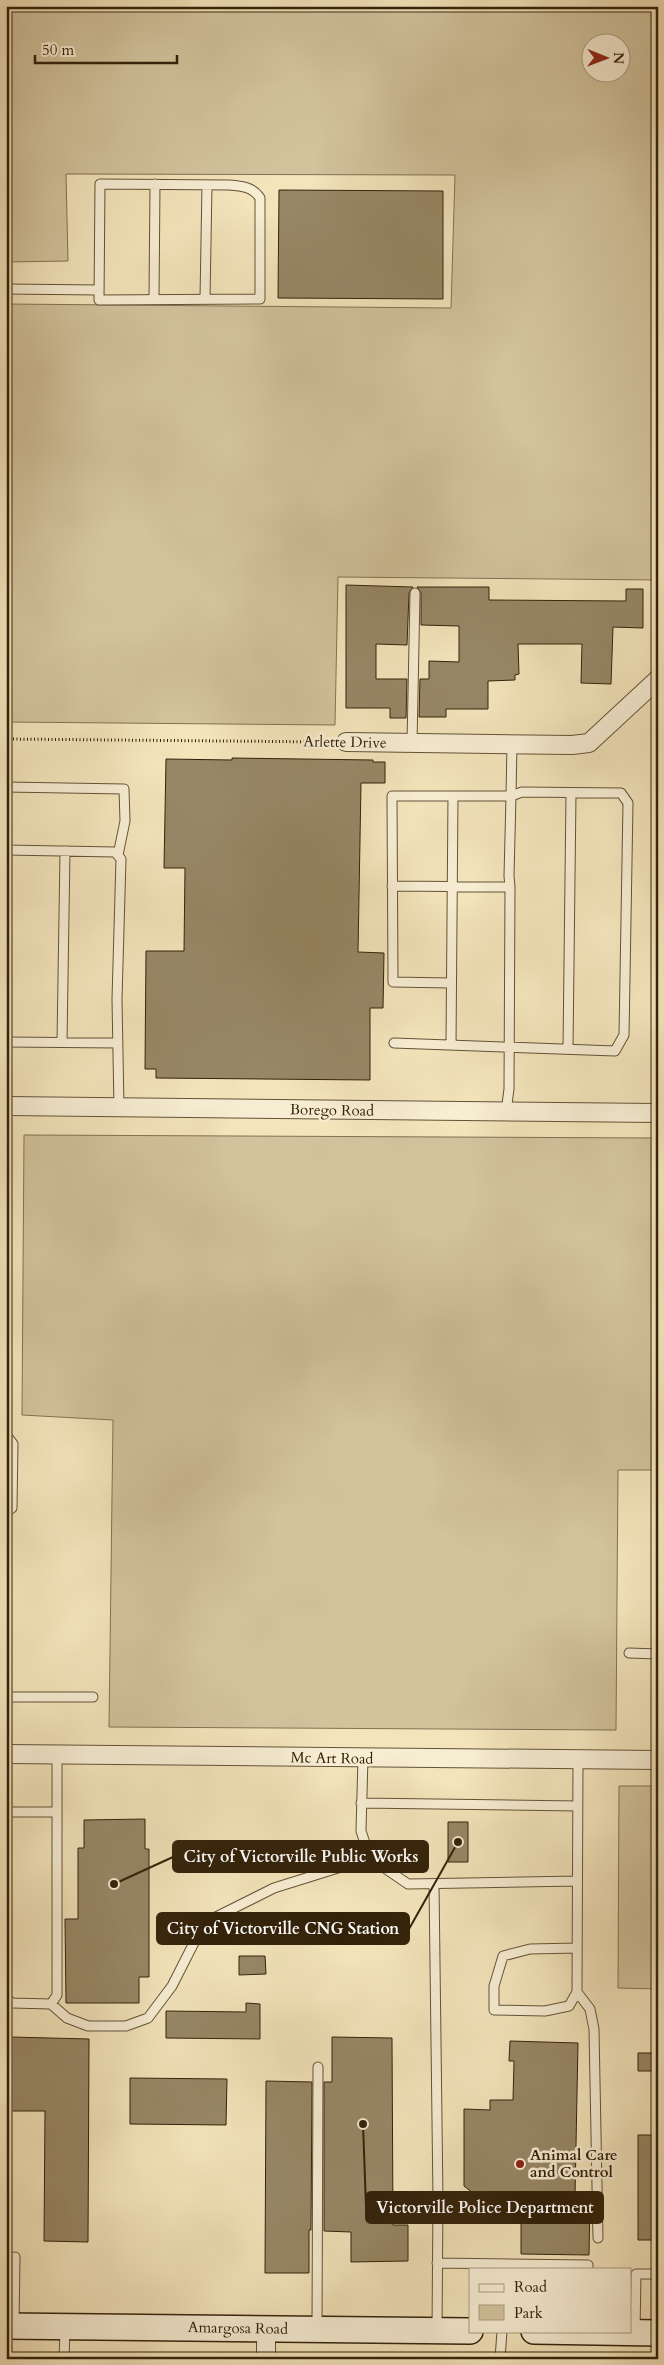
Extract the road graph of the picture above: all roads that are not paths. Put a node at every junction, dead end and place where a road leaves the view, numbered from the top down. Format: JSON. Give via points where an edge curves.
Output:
{"nodes":[{"id":1,"x":155,"y":184,"type":"junction"},
{"id":2,"x":207,"y":185,"type":"junction"},
{"id":3,"x":6,"y":289,"type":"edge"},
{"id":4,"x":99,"y":290,"type":"junction"},
{"id":5,"x":154,"y":299,"type":"junction"},
{"id":6,"x":205,"y":299,"type":"junction"},
{"id":7,"x":416,"y":593,"type":"dead end"},
{"id":8,"x":658,"y":679,"type":"edge"},
{"id":9,"x":346,"y":742,"type":"road end"},
{"id":10,"x":412,"y":743,"type":"junction"},
{"id":11,"x":512,"y":744,"type":"junction"},
{"id":12,"x":6,"y":787,"type":"edge"},
{"id":13,"x":571,"y":793,"type":"junction"},
{"id":14,"x":453,"y":796,"type":"junction"},
{"id":15,"x":510,"y":796,"type":"junction"},
{"id":16,"x":6,"y":850,"type":"edge"},
{"id":17,"x":65,"y":851,"type":"junction"},
{"id":18,"x":118,"y":855,"type":"junction"},
{"id":19,"x":392,"y":886,"type":"junction"},
{"id":20,"x":452,"y":886,"type":"junction"},
{"id":21,"x":510,"y":887,"type":"junction"},
{"id":22,"x":451,"y":983,"type":"junction"},
{"id":23,"x":6,"y":1042,"type":"edge"},
{"id":24,"x":62,"y":1042,"type":"junction"},
{"id":25,"x":118,"y":1043,"type":"junction"},
{"id":26,"x":394,"y":1043,"type":"dead end"},
{"id":27,"x":451,"y":1045,"type":"junction"},
{"id":28,"x":509,"y":1048,"type":"junction"},
{"id":29,"x":568,"y":1049,"type":"junction"},
{"id":30,"x":6,"y":1106,"type":"edge"},
{"id":31,"x":119,"y":1108,"type":"junction"},
{"id":32,"x":506,"y":1112,"type":"junction"},
{"id":33,"x":658,"y":1113,"type":"edge"},
{"id":34,"x":6,"y":1435,"type":"edge"},
{"id":35,"x":6,"y":1512,"type":"edge"},
{"id":36,"x":629,"y":1653,"type":"dead end"},
{"id":37,"x":658,"y":1654,"type":"edge"},
{"id":38,"x":6,"y":1697,"type":"edge"},
{"id":39,"x":93,"y":1697,"type":"dead end"},
{"id":40,"x":6,"y":1754,"type":"edge"},
{"id":41,"x":57,"y":1754,"type":"junction"},
{"id":42,"x":362,"y":1758,"type":"junction"},
{"id":43,"x":578,"y":1760,"type":"junction"},
{"id":44,"x":658,"y":1760,"type":"edge"},
{"id":45,"x":362,"y":1802,"type":"junction"},
{"id":46,"x":577,"y":1806,"type":"junction"},
{"id":47,"x":6,"y":1812,"type":"edge"},
{"id":48,"x":56,"y":1812,"type":"junction"},
{"id":49,"x":370,"y":1858,"type":"junction"},
{"id":50,"x":577,"y":1881,"type":"junction"},
{"id":51,"x":434,"y":1884,"type":"junction"},
{"id":52,"x":577,"y":1948,"type":"junction"},
{"id":53,"x":577,"y":1992,"type":"junction"},
{"id":54,"x":6,"y":1998,"type":"edge"},
{"id":55,"x":51,"y":2004,"type":"junction"},
{"id":56,"x":318,"y":2067,"type":"dead end"},
{"id":57,"x":598,"y":2238,"type":"dead end"},
{"id":58,"x":15,"y":2257,"type":"dead end"},
{"id":59,"x":437,"y":2263,"type":"junction"},
{"id":60,"x":588,"y":2268,"type":"edge"},
{"id":61,"x":658,"y":2274,"type":"edge"},
{"id":62,"x":10,"y":2326,"type":"edge"},
{"id":63,"x":65,"y":2326,"type":"junction"},
{"id":64,"x":266,"y":2328,"type":"junction"},
{"id":65,"x":318,"y":2329,"type":"junction"},
{"id":66,"x":437,"y":2330,"type":"junction"},
{"id":67,"x":469,"y":2330,"type":"edge"},
{"id":68,"x":502,"y":2332,"type":"edge"},
{"id":69,"x":588,"y":2332,"type":"edge"},
{"id":70,"x":647,"y":2332,"type":"edge"},
{"id":71,"x":64,"y":2359,"type":"edge"},
{"id":72,"x":266,"y":2359,"type":"edge"},
{"id":73,"x":500,"y":2359,"type":"edge"}],
"edges":[{"from":1,"to":2,"type":"lane"},
{"from":1,"to":4,"type":"lane","via":[[100,184]]},
{"from":1,"to":5,"type":"lane"},
{"from":2,"to":6,"type":"lane"},
{"from":2,"to":6,"type":"lane","via":[[247,187],[256,191],[260,198],[260,299]]},
{"from":3,"to":4,"type":"lane"},
{"from":4,"to":5,"type":"lane","via":[[99,300]]},
{"from":5,"to":6,"type":"lane"},
{"from":7,"to":10,"type":"lane"},
{"from":8,"to":11,"type":"street","name":"Arlette Drive","via":[[589,743]]},
{"from":9,"to":10,"type":"street","name":"Arlette Drive"},
{"from":10,"to":11,"type":"street","name":"Arlette Drive"},
{"from":11,"to":15,"type":"lane"},
{"from":12,"to":18,"type":"lane","via":[[124,789],[125,821]]},
{"from":13,"to":15,"type":"lane","via":[[522,792]]},
{"from":13,"to":29,"type":"lane"},
{"from":13,"to":29,"type":"lane","via":[[621,793],[628,803],[624,1035],[616,1051]]},
{"from":14,"to":15,"type":"lane"},
{"from":14,"to":19,"type":"lane","via":[[392,796]]},
{"from":14,"to":20,"type":"lane"},
{"from":15,"to":21,"type":"lane"},
{"from":16,"to":17,"type":"lane"},
{"from":17,"to":18,"type":"lane","via":[[115,852]]},
{"from":17,"to":24,"type":"lane"},
{"from":18,"to":25,"type":"lane","via":[[121,859]]},
{"from":19,"to":20,"type":"lane"},
{"from":19,"to":22,"type":"lane","via":[[393,982]]},
{"from":20,"to":21,"type":"lane"},
{"from":20,"to":22,"type":"lane"},
{"from":21,"to":28,"type":"lane"},
{"from":22,"to":27,"type":"lane"},
{"from":23,"to":24,"type":"lane"},
{"from":24,"to":25,"type":"lane"},
{"from":25,"to":31,"type":"lane"},
{"from":26,"to":27,"type":"lane"},
{"from":27,"to":28,"type":"lane"},
{"from":28,"to":29,"type":"lane"},
{"from":28,"to":32,"type":"lane"},
{"from":30,"to":31,"type":"street","name":"Borego Road"},
{"from":31,"to":32,"type":"street","name":"Borego Road"},
{"from":32,"to":33,"type":"street","name":"Borego Road"},
{"from":34,"to":35,"type":"lane","via":[[13,1444],[12,1508]]},
{"from":36,"to":37,"type":"lane"},
{"from":38,"to":39,"type":"lane"},
{"from":40,"to":41,"type":"street","name":"Mc Art Road"},
{"from":41,"to":42,"type":"street","name":"Mc Art Road"},
{"from":41,"to":48,"type":"lane"},
{"from":42,"to":43,"type":"street","name":"Mc Art Road"},
{"from":42,"to":45,"type":"lane"},
{"from":43,"to":44,"type":"street","name":"Mc Art Road"},
{"from":43,"to":46,"type":"lane"},
{"from":45,"to":46,"type":"lane"},
{"from":45,"to":49,"type":"lane","via":[[361,1831]]},
{"from":46,"to":50,"type":"lane"},
{"from":47,"to":48,"type":"lane"},
{"from":48,"to":55,"type":"lane","via":[[57,1995]]},
{"from":49,"to":51,"type":"lane","via":[[408,1884]]},
{"from":49,"to":55,"type":"lane","via":[[274,1888],[204,1923],[172,1986],[148,2018],[126,2026],[88,2026],[66,2018]]},
{"from":50,"to":51,"type":"lane"},
{"from":50,"to":52,"type":"lane"},
{"from":51,"to":59,"type":"lane"},
{"from":52,"to":53,"type":"lane"},
{"from":52,"to":53,"type":"lane","via":[[530,1949],[503,1956],[494,1986],[494,2010],[545,2011],[569,2006]]},
{"from":53,"to":57,"type":"lane","via":[[590,2009],[594,2029]]},
{"from":54,"to":55,"type":"lane","via":[[12,2003]]},
{"from":56,"to":65,"type":"lane"},
{"from":58,"to":62,"type":"lane"},
{"from":59,"to":60,"type":"lane","via":[[588,2265]]},
{"from":59,"to":66,"type":"lane"},
{"from":61,"to":70,"type":"lane","via":[[636,2274]]},
{"from":62,"to":63,"type":"main road","name":"Amargosa Road"},
{"from":63,"to":64,"type":"main road","name":"Amargosa Road"},
{"from":63,"to":71,"type":"lane"},
{"from":64,"to":65,"type":"main road","name":"Amargosa Road"},
{"from":64,"to":72,"type":"street"},
{"from":65,"to":66,"type":"main road","name":"Amargosa Road"},
{"from":66,"to":67,"type":"main road","name":"Amargosa Road"},
{"from":68,"to":73,"type":"lane"},
{"from":69,"to":70,"type":"main road"}]}
